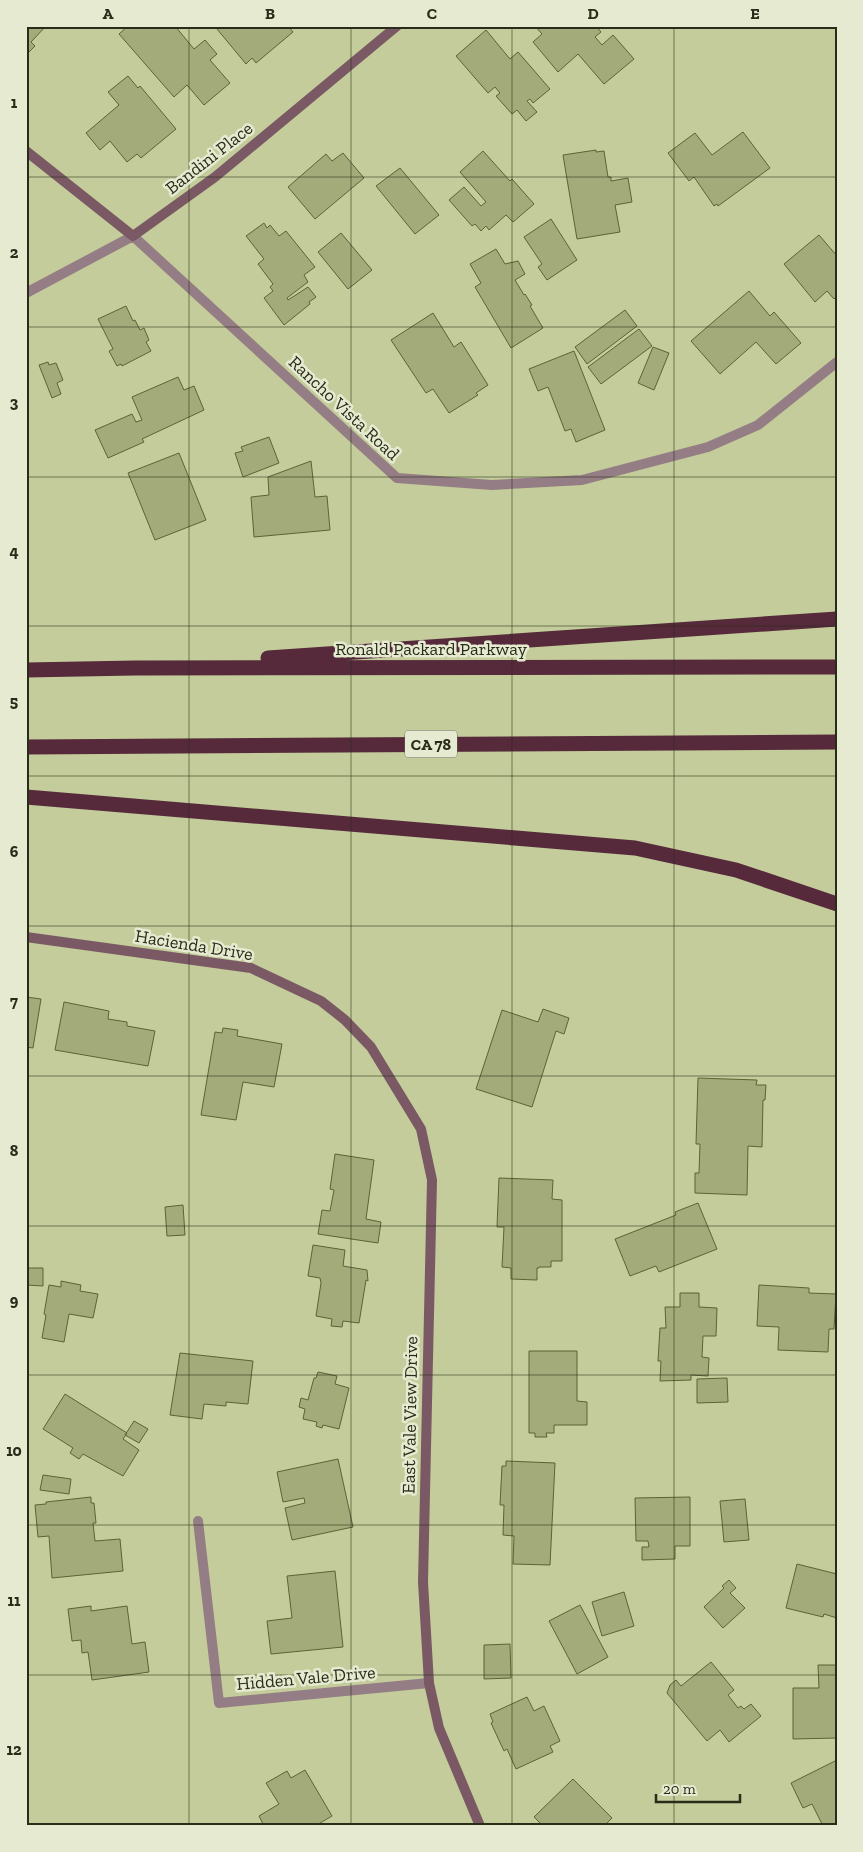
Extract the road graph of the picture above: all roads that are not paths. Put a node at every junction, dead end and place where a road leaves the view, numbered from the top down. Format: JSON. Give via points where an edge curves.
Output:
{"nodes":[{"id":1,"x":397,"y":26,"type":"edge"},
{"id":2,"x":26,"y":151,"type":"edge"},
{"id":3,"x":133,"y":236,"type":"junction"},
{"id":4,"x":26,"y":293,"type":"edge"},
{"id":5,"x":837,"y":362,"type":"edge"},
{"id":6,"x":837,"y":619,"type":"edge"},
{"id":7,"x":837,"y":667,"type":"edge"},
{"id":8,"x":135,"y":668,"type":"junction"},
{"id":9,"x":26,"y":670,"type":"edge"},
{"id":10,"x":837,"y":742,"type":"edge"},
{"id":11,"x":26,"y":747,"type":"edge"},
{"id":12,"x":26,"y":797,"type":"edge"},
{"id":13,"x":837,"y":904,"type":"edge"},
{"id":14,"x":26,"y":937,"type":"edge"},
{"id":15,"x":345,"y":1020,"type":"joint"},
{"id":16,"x":198,"y":1521,"type":"dead end"},
{"id":17,"x":429,"y":1683,"type":"junction"},
{"id":18,"x":480,"y":1826,"type":"edge"}],
"edges":[{"from":1,"to":3,"type":"street","name":"Bandini Place","via":[[215,177]]},
{"from":2,"to":3,"type":"street","name":"Rancho Vista Road"},
{"from":3,"to":4,"type":"street","name":"Bandini Place"},
{"from":3,"to":5,"type":"street","name":"Rancho Vista Road","via":[[396,478],[492,485],[582,480],[708,447],[758,425]]},
{"from":6,"to":8,"type":"highway"},
{"from":7,"to":8,"type":"highway","name":"Ronald Packard Parkway"},
{"from":8,"to":9,"type":"highway","name":"Ronald Packard Parkway"},
{"from":10,"to":11,"type":"highway","number":"CA 78"},
{"from":12,"to":13,"type":"highway","via":[[634,848],[736,870]]},
{"from":14,"to":15,"type":"street","name":"Hacienda Drive","via":[[251,968],[321,1001]]},
{"from":15,"to":17,"type":"street","name":"East Vale View Drive","via":[[371,1047],[421,1129],[432,1180],[423,1582]]},
{"from":16,"to":17,"type":"street","name":"Hidden Vale Drive","via":[[218,1703]]},
{"from":17,"to":18,"type":"street","name":"East Vale View Drive","via":[[439,1728]]}]}
